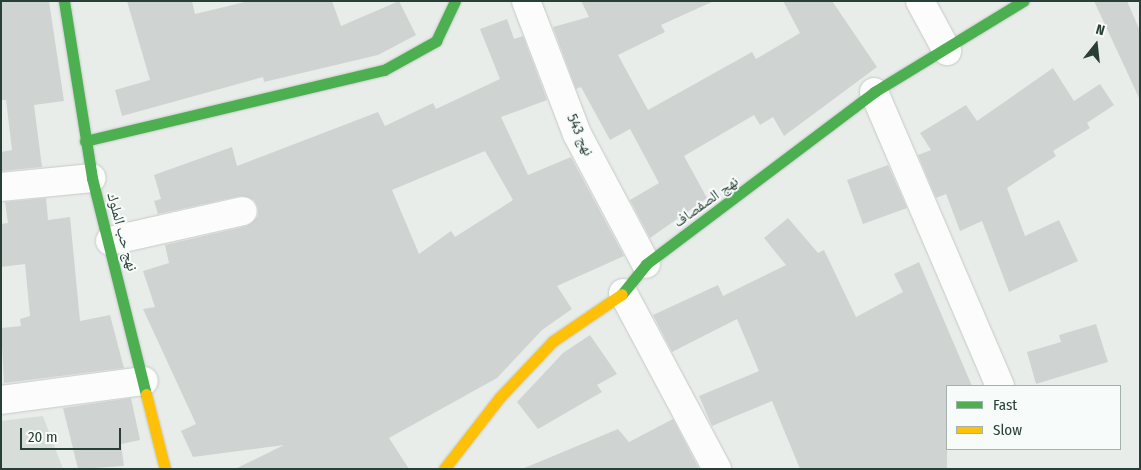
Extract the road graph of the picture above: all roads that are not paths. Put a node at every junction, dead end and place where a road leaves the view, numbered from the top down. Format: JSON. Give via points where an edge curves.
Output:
{"nodes":[{"id":1,"x":64,"y":1,"type":"edge"},
{"id":2,"x":455,"y":1,"type":"edge"},
{"id":3,"x":526,"y":1,"type":"edge"},
{"id":4,"x":920,"y":1,"type":"edge"},
{"id":5,"x":1023,"y":1,"type":"edge"},
{"id":6,"x":947,"y":51,"type":"junction"},
{"id":7,"x":874,"y":92,"type":"junction"},
{"id":8,"x":85,"y":142,"type":"junction"},
{"id":9,"x":92,"y":178,"type":"junction"},
{"id":10,"x":1,"y":187,"type":"edge"},
{"id":11,"x":243,"y":210,"type":"dead end"},
{"id":12,"x":110,"y":241,"type":"junction"},
{"id":13,"x":646,"y":264,"type":"junction"},
{"id":14,"x":623,"y":293,"type":"junction"},
{"id":15,"x":144,"y":381,"type":"junction"},
{"id":16,"x":1000,"y":385,"type":"edge"},
{"id":17,"x":1,"y":400,"type":"edge"},
{"id":18,"x":165,"y":469,"type":"edge"},
{"id":19,"x":444,"y":469,"type":"edge"},
{"id":20,"x":717,"y":469,"type":"edge"}],
"edges":[{"from":1,"to":8,"type":"street","name":"نهج حب الملوك"},
{"from":2,"to":8,"type":"street","via":[[436,42],[384,70]]},
{"from":3,"to":13,"type":"street","name":"نهج 543","via":[[578,134]]},
{"from":4,"to":6,"type":"street"},
{"from":5,"to":6,"type":"street","name":"نهج الصفصاف"},
{"from":6,"to":7,"type":"street","name":"نهج الصفصاف"},
{"from":7,"to":13,"type":"street","name":"نهج الصفصاف"},
{"from":7,"to":16,"type":"street"},
{"from":8,"to":9,"type":"street","name":"نهج حب الملوك"},
{"from":9,"to":10,"type":"street"},
{"from":9,"to":12,"type":"street","name":"نهج حب الملوك"},
{"from":11,"to":12,"type":"street"},
{"from":12,"to":15,"type":"street","name":"نهج حب الملوك"},
{"from":13,"to":14,"type":"street","name":"نهج الصفصاف"},
{"from":14,"to":19,"type":"street","name":"نهج الصفصاف","via":[[553,341],[500,397]]},
{"from":14,"to":20,"type":"street"},
{"from":15,"to":17,"type":"street"},
{"from":15,"to":18,"type":"street","name":"نهج حب الملوك"}]}
